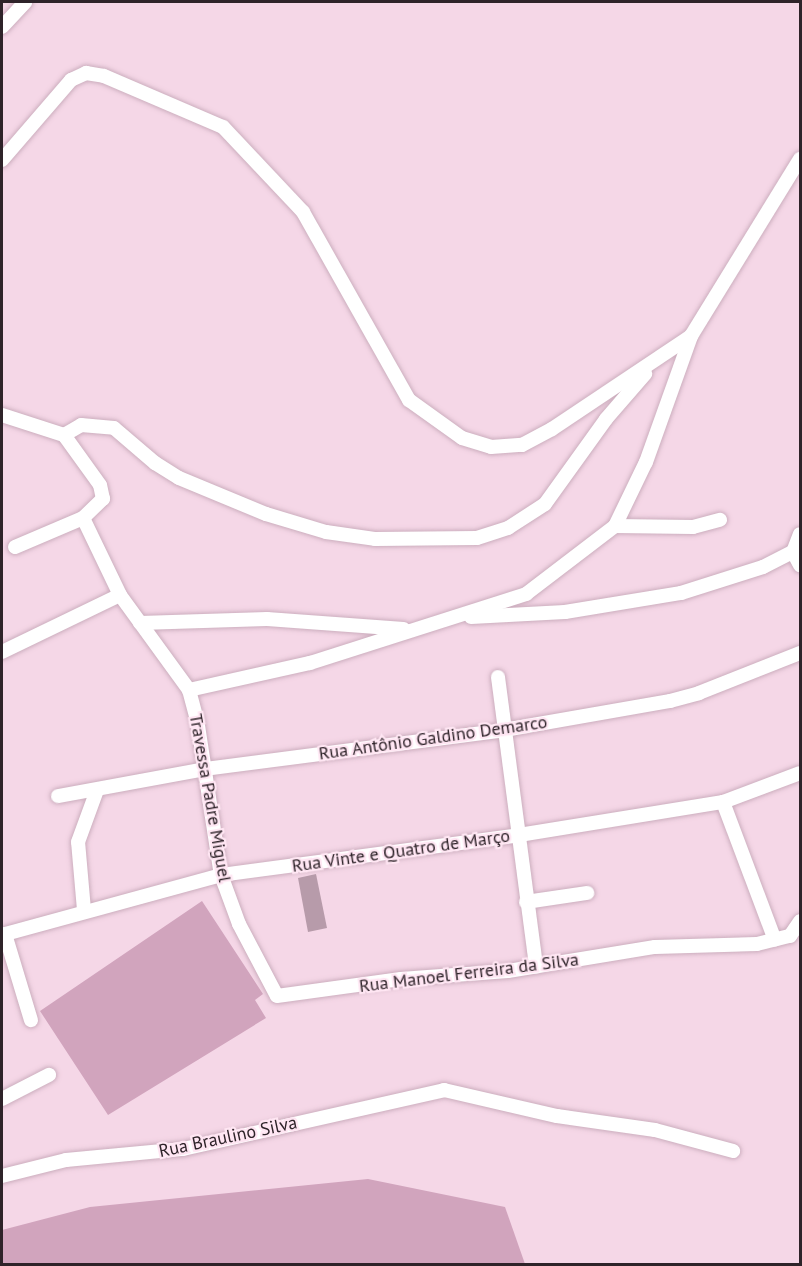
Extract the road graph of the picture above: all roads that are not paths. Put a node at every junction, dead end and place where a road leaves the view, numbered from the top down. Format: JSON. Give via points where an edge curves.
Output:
{"nodes":[{"id":1,"x":25,"y":2,"type":"edge"},
{"id":2,"x":12,"y":7,"type":"edge"},
{"id":3,"x":2,"y":27,"type":"edge"},
{"id":4,"x":801,"y":159,"type":"edge"},
{"id":5,"x":2,"y":160,"type":"edge"},
{"id":6,"x":691,"y":336,"type":"junction"},
{"id":7,"x":652,"y":365,"type":"junction"},
{"id":8,"x":3,"y":412,"type":"edge"},
{"id":9,"x":64,"y":435,"type":"junction"},
{"id":10,"x":83,"y":518,"type":"junction"},
{"id":11,"x":720,"y":520,"type":"dead end"},
{"id":12,"x":615,"y":526,"type":"junction"},
{"id":13,"x":801,"y":534,"type":"edge"},
{"id":14,"x":15,"y":548,"type":"dead end"},
{"id":15,"x":793,"y":552,"type":"junction"},
{"id":16,"x":801,"y":565,"type":"edge"},
{"id":17,"x":120,"y":595,"type":"junction"},
{"id":18,"x":454,"y":618,"type":"junction"},
{"id":19,"x":140,"y":623,"type":"junction"},
{"id":20,"x":412,"y":630,"type":"junction"},
{"id":21,"x":2,"y":652,"type":"edge"},
{"id":22,"x":801,"y":653,"type":"edge"},
{"id":23,"x":498,"y":677,"type":"dead end"},
{"id":24,"x":189,"y":690,"type":"junction"},
{"id":25,"x":504,"y":730,"type":"junction"},
{"id":26,"x":205,"y":769,"type":"junction"},
{"id":27,"x":801,"y":773,"type":"edge"},
{"id":28,"x":97,"y":790,"type":"junction"},
{"id":29,"x":58,"y":796,"type":"dead end"},
{"id":30,"x":723,"y":802,"type":"junction"},
{"id":31,"x":519,"y":835,"type":"junction"},
{"id":32,"x":221,"y":875,"type":"junction"},
{"id":33,"x":587,"y":893,"type":"dead end"},
{"id":34,"x":526,"y":902,"type":"junction"},
{"id":35,"x":84,"y":910,"type":"junction"},
{"id":36,"x":801,"y":921,"type":"edge"},
{"id":37,"x":3,"y":935,"type":"edge"},
{"id":38,"x":776,"y":940,"type":"junction"},
{"id":39,"x":536,"y":967,"type":"junction"},
{"id":40,"x":272,"y":992,"type":"joint"},
{"id":41,"x":31,"y":1020,"type":"dead end"},
{"id":42,"x":49,"y":1075,"type":"dead end"},
{"id":43,"x":2,"y":1099,"type":"edge"},
{"id":44,"x":733,"y":1151,"type":"dead end"},
{"id":45,"x":2,"y":1176,"type":"edge"}],
"edges":[{"from":1,"to":2,"type":"street"},
{"from":2,"to":3,"type":"street"},
{"from":4,"to":6,"type":"street"},
{"from":5,"to":7,"type":"street","via":[[71,80],[86,73],[104,76],[223,127],[303,212],[409,400],[462,438],[491,447],[522,445]]},
{"from":6,"to":7,"type":"street"},
{"from":6,"to":12,"type":"street","via":[[646,462]]},
{"from":7,"to":9,"type":"street","via":[[606,419],[545,504],[508,528],[477,538],[375,539],[326,532],[266,514],[179,478],[114,428],[81,425]]},
{"from":8,"to":9,"type":"street"},
{"from":9,"to":10,"type":"street","via":[[104,494],[100,504]]},
{"from":10,"to":14,"type":"street"},
{"from":10,"to":17,"type":"street","name":"Travessa Padre Miguel"},
{"from":11,"to":12,"type":"street","via":[[693,527]]},
{"from":12,"to":18,"type":"street","via":[[535,589]]},
{"from":13,"to":15,"type":"street"},
{"from":15,"to":16,"type":"street"},
{"from":15,"to":18,"type":"street","via":[[763,567],[681,593],[565,612]]},
{"from":17,"to":19,"type":"street","name":"Travessa Padre Miguel"},
{"from":17,"to":21,"type":"street"},
{"from":18,"to":20,"type":"street"},
{"from":19,"to":20,"type":"street","via":[[267,619]]},
{"from":19,"to":24,"type":"street","name":"Travessa Padre Miguel"},
{"from":20,"to":24,"type":"street","via":[[310,663]]},
{"from":22,"to":25,"type":"street","name":"Rua Antônio Galdino Demarco","via":[[689,696]]},
{"from":23,"to":25,"type":"street"},
{"from":24,"to":26,"type":"street","name":"Travessa Padre Miguel"},
{"from":25,"to":26,"type":"street","name":"Rua Antônio Galdino Demarco"},
{"from":25,"to":31,"type":"street"},
{"from":26,"to":28,"type":"street","name":"Rua Antônio Galdino Demarco"},
{"from":26,"to":32,"type":"street","name":"Travessa Padre Miguel"},
{"from":27,"to":30,"type":"street","name":"Rua Vinte e Quatro de Março"},
{"from":28,"to":29,"type":"street","name":"Rua Antônio Galdino Demarco"},
{"from":28,"to":35,"type":"street","via":[[78,842]]},
{"from":30,"to":31,"type":"street","name":"Rua Vinte e Quatro de Março"},
{"from":30,"to":38,"type":"street"},
{"from":31,"to":32,"type":"street","name":"Rua Vinte e Quatro de Março"},
{"from":31,"to":34,"type":"street"},
{"from":32,"to":35,"type":"street","name":"Rua Vinte e Quatro de Março"},
{"from":32,"to":40,"type":"street","name":"Travessa Padre Miguel","via":[[239,924]]},
{"from":33,"to":34,"type":"street"},
{"from":34,"to":39,"type":"street"},
{"from":35,"to":37,"type":"street","name":"Rua Vinte e Quatro de Março"},
{"from":36,"to":38,"type":"street","name":"Rua Manoel Ferreira da Silva","via":[[793,935]]},
{"from":37,"to":41,"type":"street"},
{"from":38,"to":39,"type":"street","name":"Rua Manoel Ferreira da Silva","via":[[757,944],[656,946]]},
{"from":39,"to":40,"type":"street","name":"Rua Manoel Ferreira da Silva","via":[[401,979],[285,996]]},
{"from":42,"to":43,"type":"street"},
{"from":44,"to":45,"type":"street","name":"Rua Braulino Silva","via":[[629,1125],[490,1102],[453,1090],[183,1149],[66,1160]]}]}
